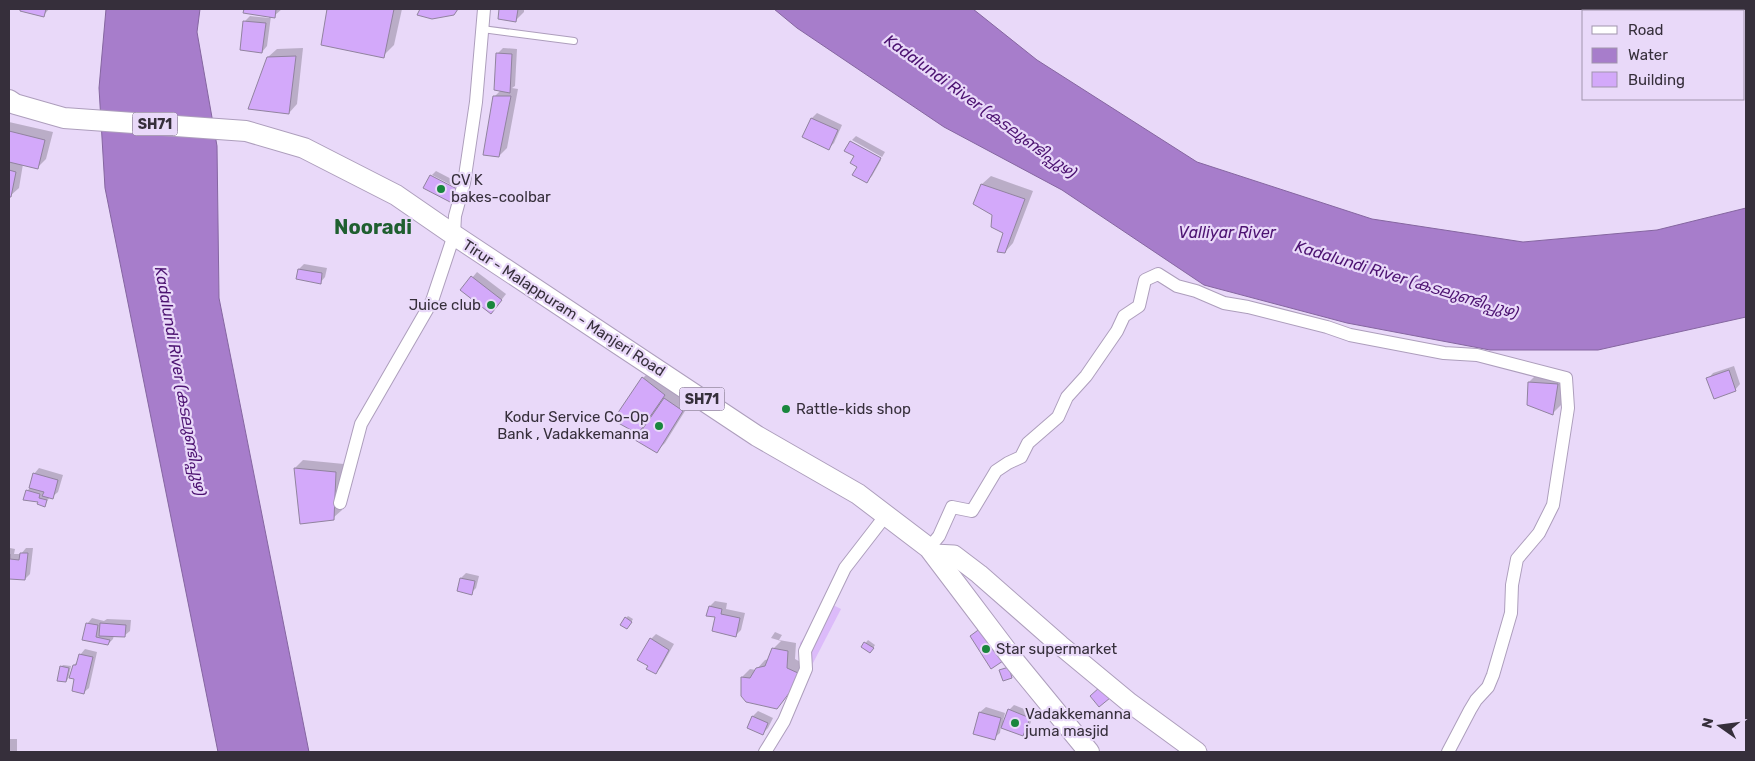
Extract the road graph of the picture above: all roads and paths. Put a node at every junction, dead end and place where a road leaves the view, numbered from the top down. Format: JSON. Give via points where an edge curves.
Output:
{"nodes":[{"id":1,"x":484,"y":9,"type":"edge"},
{"id":2,"x":482,"y":29,"type":"junction"},
{"id":3,"x":574,"y":40,"type":"dead end"},
{"id":4,"x":9,"y":100,"type":"edge"},
{"id":5,"x":454,"y":235,"type":"junction"},
{"id":6,"x":340,"y":503,"type":"dead end"},
{"id":7,"x":886,"y":515,"type":"junction"},
{"id":8,"x":932,"y":551,"type":"junction"},
{"id":9,"x":765,"y":752,"type":"edge"},
{"id":10,"x":1089,"y":752,"type":"edge"},
{"id":11,"x":1197,"y":752,"type":"edge"},
{"id":12,"x":1448,"y":752,"type":"edge"}],
"edges":[{"from":1,"to":2,"type":"street"},
{"from":2,"to":3,"type":"lane"},
{"from":2,"to":5,"type":"street","via":[[476,102]]},
{"from":4,"to":5,"type":"main road","name":"Tirur - Malappuram - Manjeri Road","number":"SH71","via":[[64,118],[246,131],[304,148],[396,195]]},
{"from":5,"to":6,"type":"street","via":[[432,300],[361,424]]},
{"from":5,"to":7,"type":"main road","name":"Tirur - Malappuram - Manjeri Road","number":"SH71","via":[[749,430],[858,494]]},
{"from":7,"to":8,"type":"main road","name":"Tirur - Malappuram - Manjeri Road","number":"SH71"},
{"from":7,"to":9,"type":"street","via":[[844,568],[805,651],[806,669],[784,722]]},
{"from":8,"to":10,"type":"main road","name":"Tirur - Malappuram - Manjeri Road","number":"SH71","via":[[1016,663]]},
{"from":8,"to":11,"type":"main road","via":[[954,555],[1130,702]]},
{"from":8,"to":12,"type":"street","via":[[952,507],[972,511],[996,471],[1021,457],[1028,443],[1058,417],[1067,398],[1086,376],[1124,316],[1139,306],[1145,280],[1158,274],[1177,286],[1224,303],[1350,335],[1444,353],[1477,355],[1566,378],[1568,408],[1553,505],[1539,533],[1517,559],[1511,613],[1488,687],[1476,700]]}]}
